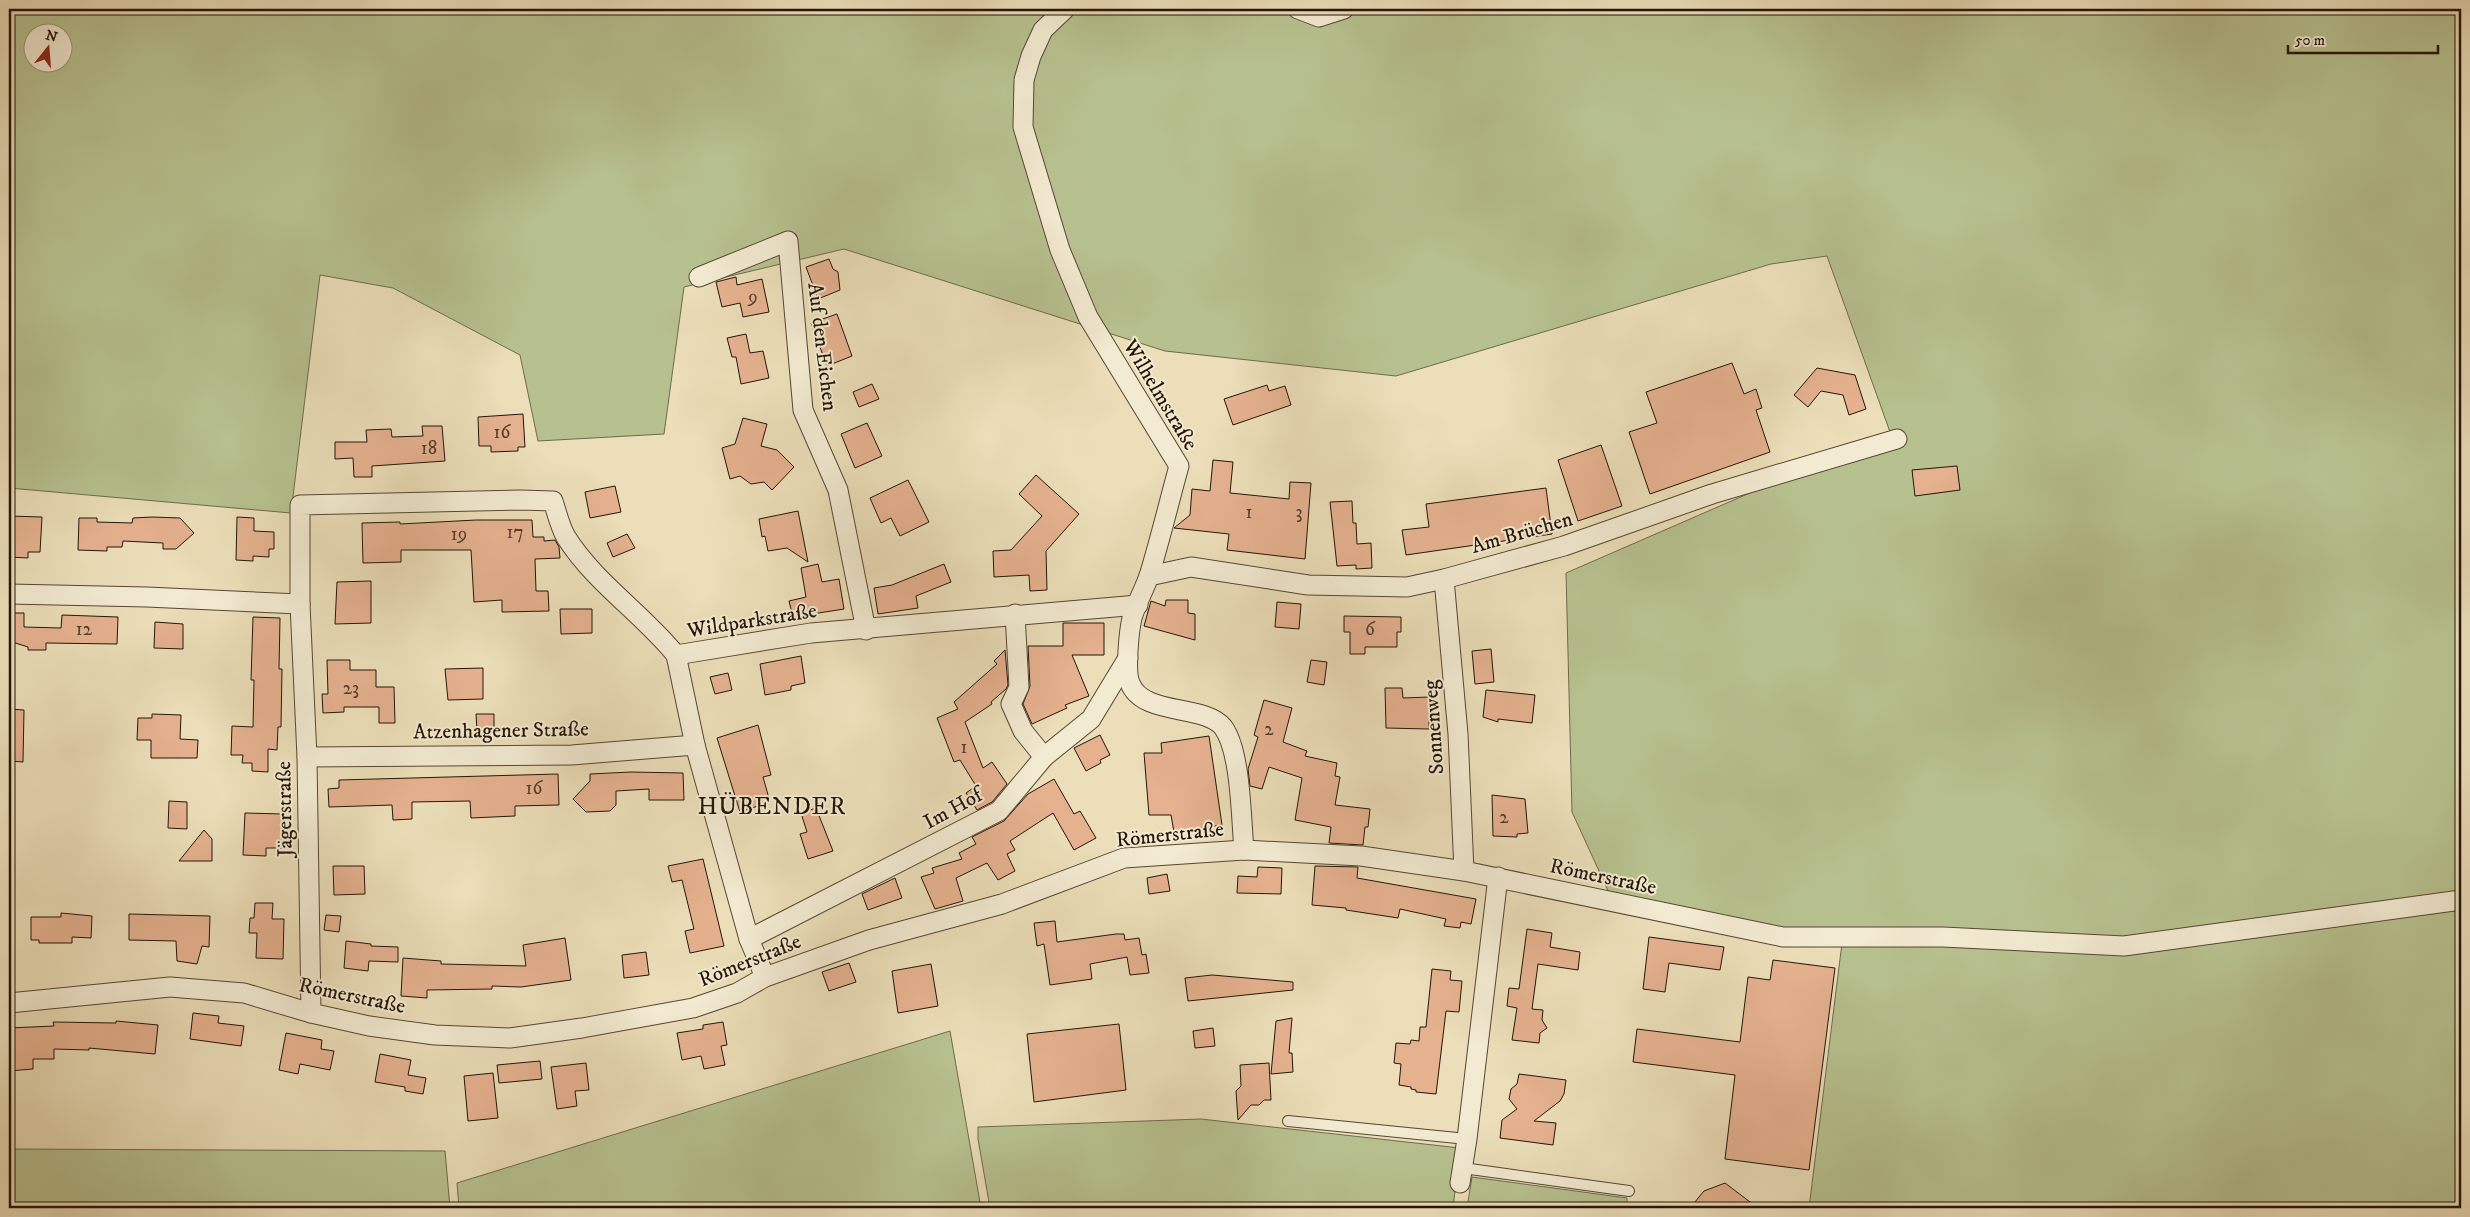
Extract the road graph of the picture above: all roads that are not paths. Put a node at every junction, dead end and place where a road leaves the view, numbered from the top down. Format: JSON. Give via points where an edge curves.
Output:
{"nodes":[{"id":1,"x":1065,"y":9,"type":"edge"},
{"id":2,"x":1298,"y":9,"type":"edge"},
{"id":3,"x":1344,"y":9,"type":"edge"},
{"id":4,"x":698,"y":277,"type":"dead end"},
{"id":5,"x":1897,"y":439,"type":"dead end"},
{"id":6,"x":300,"y":505,"type":"joint"},
{"id":7,"x":1148,"y":576,"type":"junction"},
{"id":8,"x":1444,"y":579,"type":"junction"},
{"id":9,"x":9,"y":594,"type":"edge"},
{"id":10,"x":300,"y":604,"type":"junction"},
{"id":11,"x":1138,"y":605,"type":"junction"},
{"id":12,"x":1015,"y":614,"type":"junction"},
{"id":13,"x":866,"y":630,"type":"junction"},
{"id":14,"x":676,"y":655,"type":"junction"},
{"id":15,"x":1128,"y":658,"type":"junction"},
{"id":16,"x":695,"y":745,"type":"junction"},
{"id":17,"x":307,"y":757,"type":"junction"},
{"id":18,"x":1044,"y":757,"type":"junction"},
{"id":19,"x":1244,"y":850,"type":"junction"},
{"id":20,"x":1464,"y":871,"type":"junction"},
{"id":21,"x":1498,"y":877,"type":"junction"},
{"id":22,"x":2461,"y":900,"type":"edge"},
{"id":23,"x":749,"y":939,"type":"junction"},
{"id":24,"x":765,"y":977,"type":"junction"},
{"id":25,"x":9,"y":1003,"type":"edge"},
{"id":26,"x":311,"y":1013,"type":"junction"},
{"id":27,"x":1288,"y":1121,"type":"dead end"},
{"id":28,"x":1467,"y":1139,"type":"junction"},
{"id":29,"x":1461,"y":1175,"type":"joint"},
{"id":30,"x":1629,"y":1191,"type":"dead end"}],
"edges":[{"from":1,"to":7,"type":"street","name":"Wilhelmstraße","via":[[1043,30],[1031,56],[1024,80],[1023,128],[1060,250],[1088,317],[1179,466]]},
{"from":2,"to":3,"type":"street","via":[[1319,17]]},
{"from":4,"to":13,"type":"street","name":"Auf den Eichen","via":[[788,242],[803,410],[838,490]]},
{"from":5,"to":8,"type":"street","name":"Am Brüchen","via":[[1712,494],[1564,546]]},
{"from":6,"to":10,"type":"street","name":"Jägerstraße"},
{"from":6,"to":14,"type":"street","name":"Wildparkstraße","via":[[553,501],[566,536],[585,563],[656,630]]},
{"from":7,"to":8,"type":"street","name":"Am Brüchen","via":[[1191,566],[1308,585],[1407,587]]},
{"from":7,"to":11,"type":"street","name":"Wilhelmstraße"},
{"from":8,"to":20,"type":"street","name":"Sonnenweg","via":[[1458,734]]},
{"from":9,"to":10,"type":"street"},
{"from":10,"to":17,"type":"street","name":"Jägerstraße"},
{"from":11,"to":12,"type":"street","name":"Wildparkstraße"},
{"from":11,"to":15,"type":"street","name":"Wilhelmstraße","via":[[1132,619]]},
{"from":12,"to":13,"type":"street","name":"Wildparkstraße"},
{"from":12,"to":18,"type":"street","via":[[1019,687],[1011,704],[1023,731]]},
{"from":13,"to":14,"type":"street","name":"Wildparkstraße","via":[[811,633]]},
{"from":14,"to":16,"type":"street"},
{"from":15,"to":18,"type":"street","name":"Im Hof","via":[[1091,719]]},
{"from":15,"to":19,"type":"street","name":"Wilhelmstraße","via":[[1130,683],[1142,697],[1169,709],[1204,715],[1222,726],[1234,748]]},
{"from":16,"to":17,"type":"street","name":"Atzenhagener Straße","via":[[572,755]]},
{"from":16,"to":23,"type":"street"},
{"from":17,"to":26,"type":"street","name":"Jägerstraße"},
{"from":18,"to":23,"type":"street","name":"Im Hof","via":[[999,811]]},
{"from":19,"to":20,"type":"street","name":"Römerstraße","via":[[1361,856]]},
{"from":19,"to":24,"type":"street","name":"Römerstraße","via":[[1124,858],[1002,904],[869,940]]},
{"from":20,"to":21,"type":"street","name":"Römerstraße"},
{"from":21,"to":22,"type":"street","name":"Römerstraße","via":[[1783,936],[1943,937],[2124,946]]},
{"from":21,"to":28,"type":"street"},
{"from":23,"to":24,"type":"street"},
{"from":24,"to":26,"type":"street","name":"Römerstraße","via":[[737,993],[693,1008],[510,1038],[435,1035],[369,1026]]},
{"from":25,"to":26,"type":"street","name":"Römerstraße","via":[[170,987],[244,992]]},
{"from":27,"to":28,"type":"lane"},
{"from":28,"to":29,"type":"street"},
{"from":29,"to":30,"type":"lane"}]}
